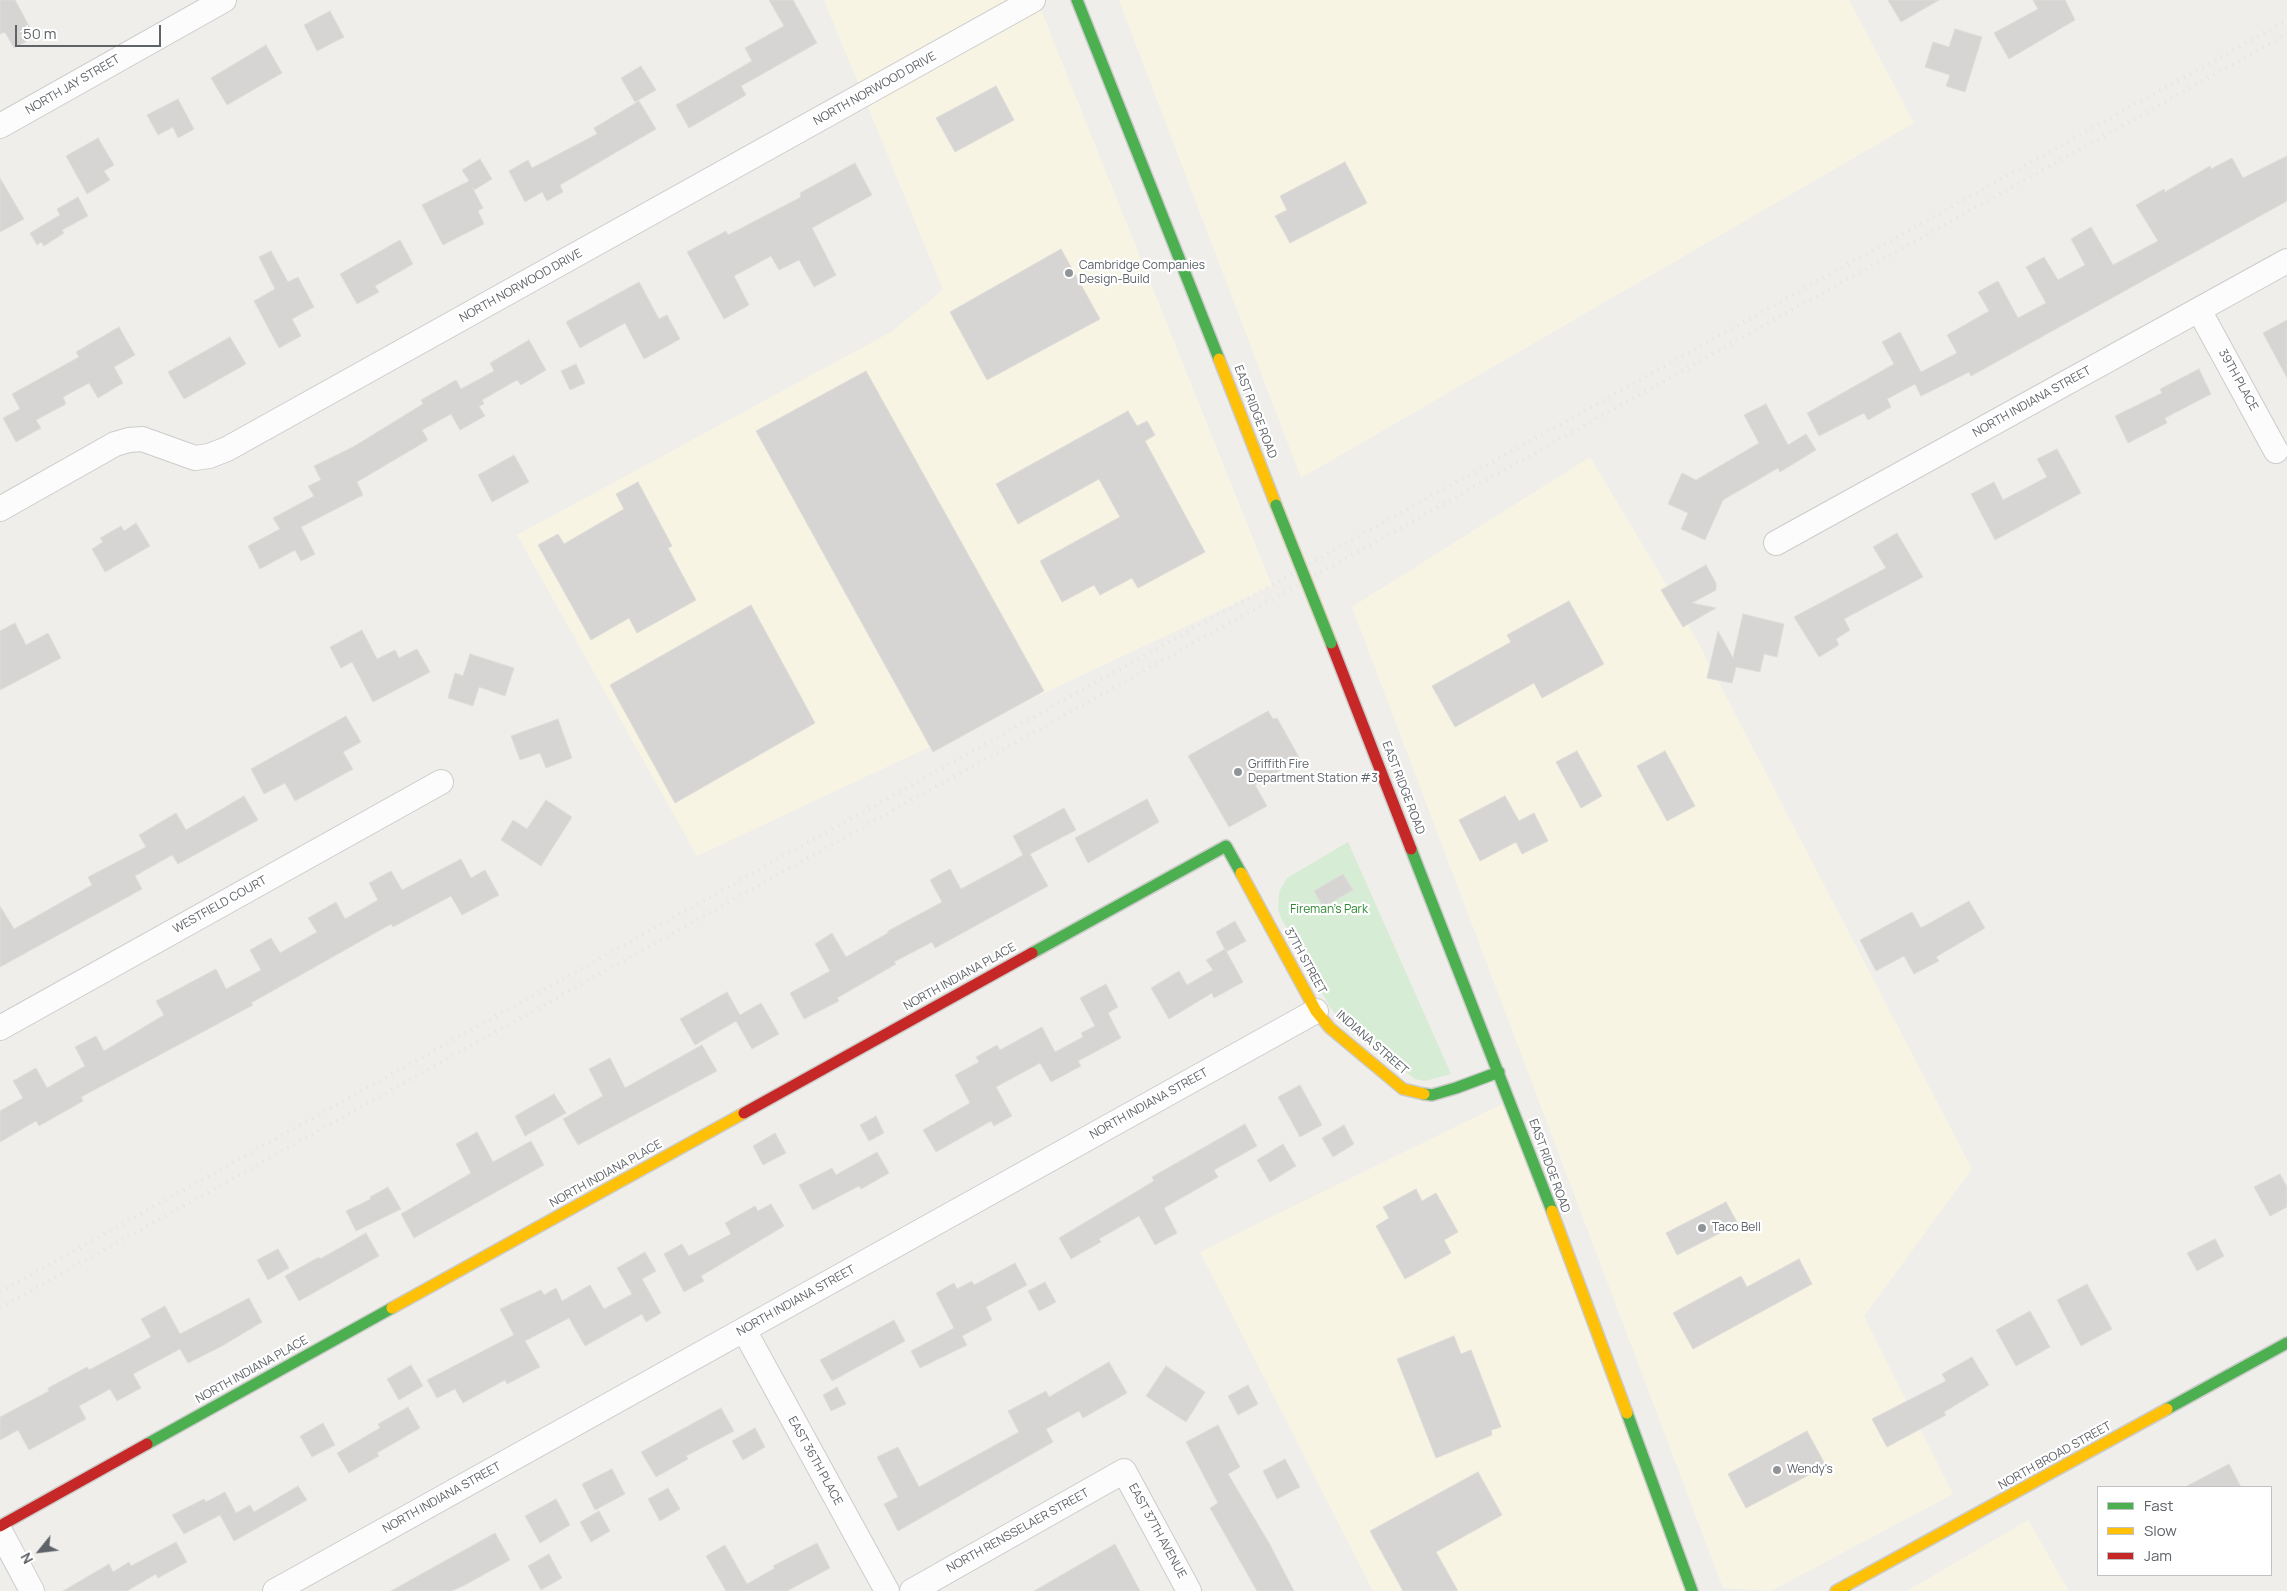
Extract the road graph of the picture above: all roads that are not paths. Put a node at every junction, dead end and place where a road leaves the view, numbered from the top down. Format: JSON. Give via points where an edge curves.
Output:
{"nodes":[{"id":1,"x":224,"y":0,"type":"edge"},
{"id":2,"x":1033,"y":0,"type":"edge"},
{"id":3,"x":1077,"y":0,"type":"edge"},
{"id":4,"x":0,"y":126,"type":"edge"},
{"id":5,"x":2287,"y":261,"type":"edge"},
{"id":6,"x":2199,"y":310,"type":"junction"},
{"id":7,"x":2276,"y":451,"type":"dead end"},
{"id":8,"x":0,"y":509,"type":"edge"},
{"id":9,"x":1776,"y":543,"type":"dead end"},
{"id":10,"x":441,"y":782,"type":"dead end"},
{"id":11,"x":1226,"y":846,"type":"joint"},
{"id":12,"x":1316,"y":1010,"type":"junction"},
{"id":13,"x":0,"y":1028,"type":"edge"},
{"id":14,"x":1498,"y":1072,"type":"junction"},
{"id":15,"x":744,"y":1330,"type":"junction"},
{"id":16,"x":2287,"y":1343,"type":"edge"},
{"id":17,"x":1124,"y":1472,"type":"joint"},
{"id":18,"x":0,"y":1526,"type":"edge"},
{"id":19,"x":0,"y":1531,"type":"edge"},
{"id":20,"x":1845,"y":1588,"type":"edge"},
{"id":21,"x":32,"y":1591,"type":"edge"},
{"id":22,"x":275,"y":1591,"type":"edge"},
{"id":23,"x":887,"y":1591,"type":"edge"},
{"id":24,"x":912,"y":1591,"type":"edge"},
{"id":25,"x":1190,"y":1591,"type":"edge"},
{"id":26,"x":1692,"y":1591,"type":"edge"},
{"id":27,"x":1836,"y":1591,"type":"edge"}],
"edges":[{"from":1,"to":4,"type":"street","name":"NORTH JAY STREET"},
{"from":2,"to":8,"type":"street","name":"NORTH NORWOOD DRIVE","via":[[227,449],[195,458],[142,439],[129,440],[115,444]]},
{"from":3,"to":14,"type":"street","name":"EAST RIDGE ROAD","bridge":true},
{"from":5,"to":6,"type":"street","name":"NORTH INDIANA STREET"},
{"from":6,"to":7,"type":"street","name":"39TH PLACE"},
{"from":6,"to":9,"type":"street","name":"NORTH INDIANA STREET"},
{"from":10,"to":13,"type":"street","name":"WESTFIELD COURT"},
{"from":11,"to":12,"type":"street","name":"37TH STREET"},
{"from":11,"to":18,"type":"street","name":"NORTH INDIANA PLACE"},
{"from":12,"to":14,"type":"street","name":"INDIANA STREET","via":[[1330,1028],[1390,1078],[1411,1091],[1432,1095],[1442,1093]]},
{"from":12,"to":15,"type":"street","name":"NORTH INDIANA STREET"},
{"from":14,"to":26,"type":"street","name":"EAST RIDGE ROAD"},
{"from":15,"to":22,"type":"street","name":"NORTH INDIANA STREET"},
{"from":15,"to":23,"type":"street","name":"EAST 36TH PLACE"},
{"from":16,"to":20,"type":"street","name":"NORTH BROAD STREET"},
{"from":17,"to":24,"type":"street","name":"NORTH RENSSELAER STREET"},
{"from":17,"to":25,"type":"street","name":"EAST 37TH AVENUE"},
{"from":19,"to":21,"type":"street"},
{"from":20,"to":27,"type":"street","name":"NORTH BROAD STREET"}]}
